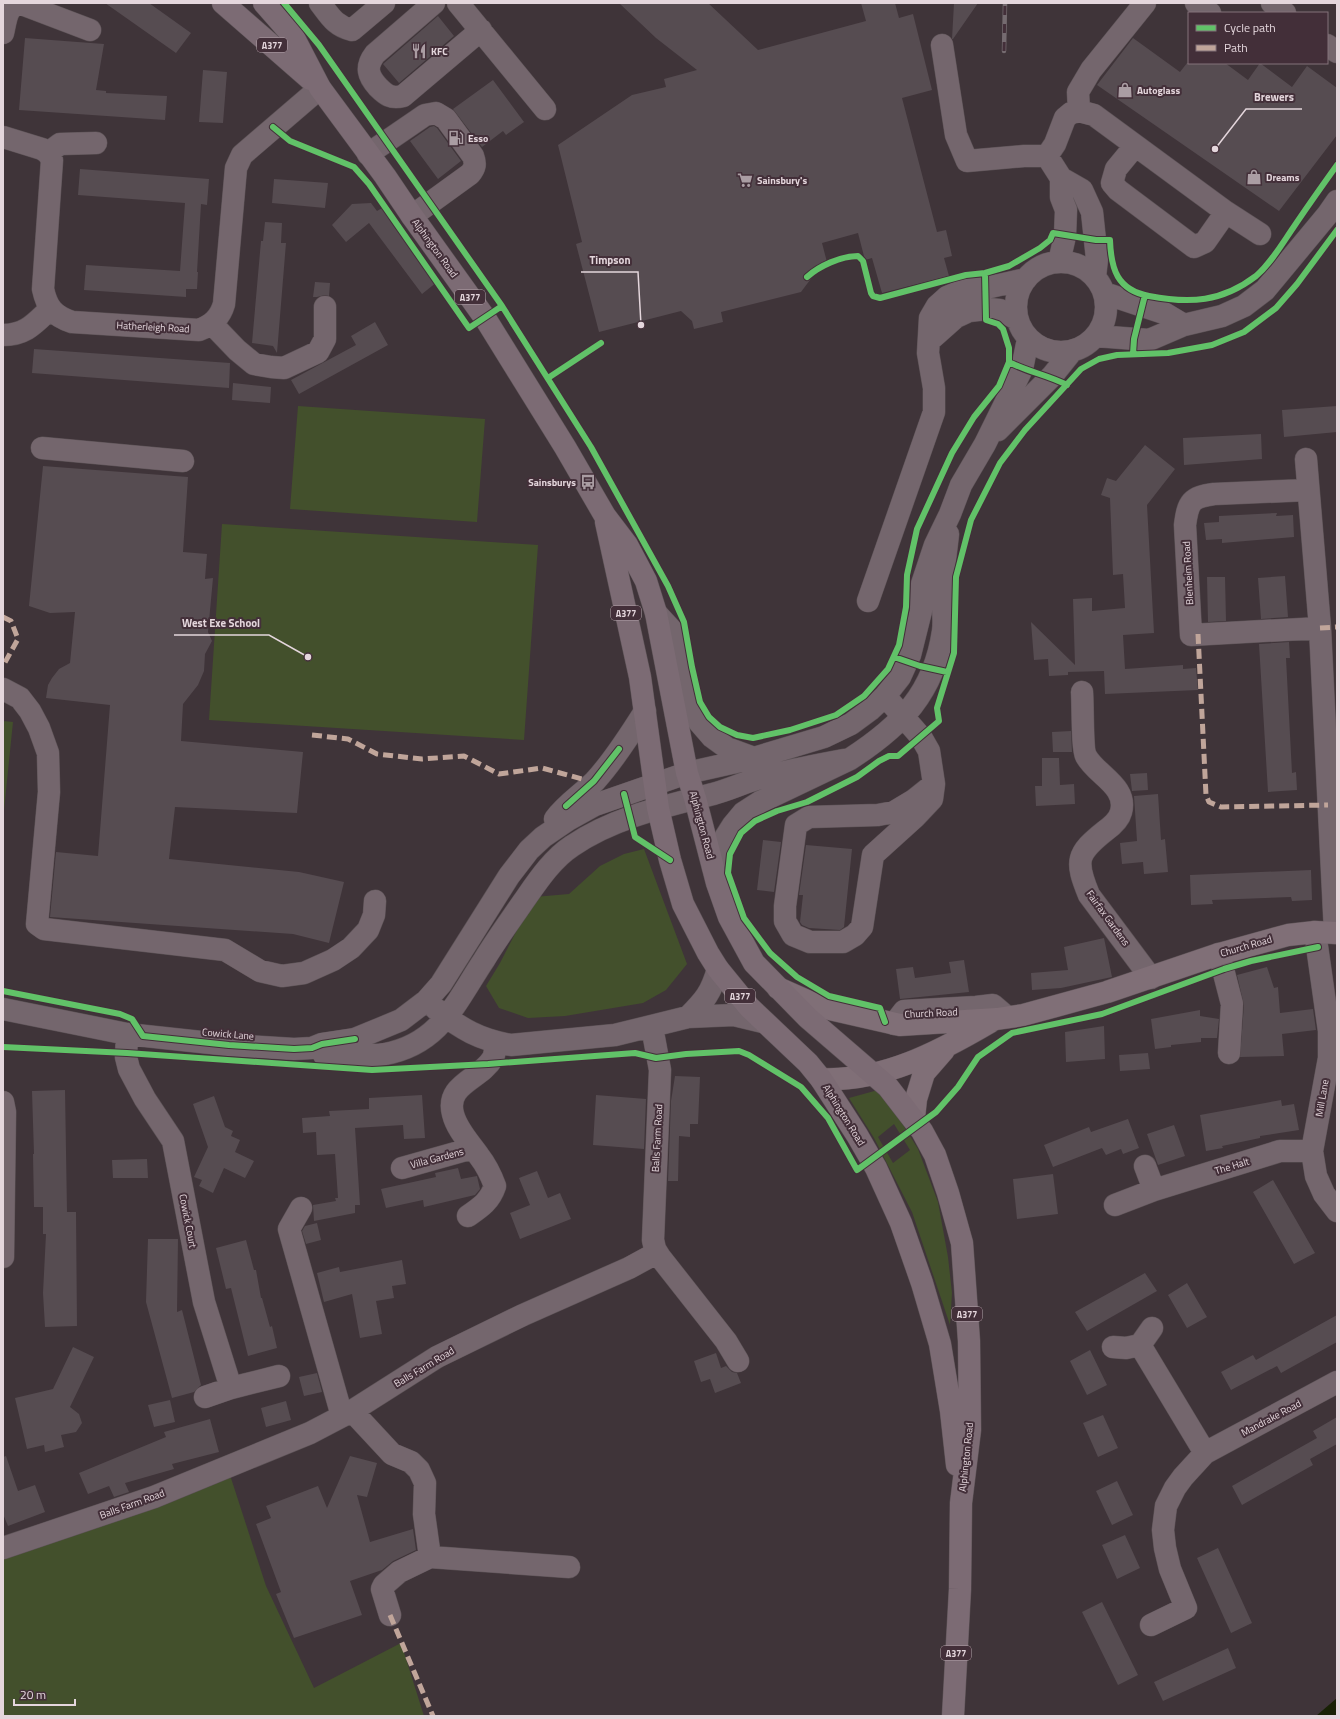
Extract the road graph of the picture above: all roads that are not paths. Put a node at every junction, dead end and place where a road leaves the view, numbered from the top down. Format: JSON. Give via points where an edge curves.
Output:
{"nodes":[{"id":1,"x":223,"y":3,"type":"edge"},
{"id":2,"x":264,"y":3,"type":"edge"},
{"id":3,"x":320,"y":3,"type":"edge"},
{"id":4,"x":384,"y":3,"type":"edge"},
{"id":5,"x":434,"y":3,"type":"edge"},
{"id":6,"x":458,"y":3,"type":"edge"},
{"id":7,"x":1145,"y":3,"type":"edge"},
{"id":8,"x":1196,"y":3,"type":"edge"},
{"id":9,"x":1272,"y":3,"type":"edge"},
{"id":10,"x":1209,"y":12,"type":"edge"},
{"id":11,"x":1284,"y":12,"type":"edge"},
{"id":12,"x":90,"y":30,"type":"dead end"},
{"id":13,"x":481,"y":30,"type":"junction"},
{"id":14,"x":3,"y":33,"type":"edge"},
{"id":15,"x":942,"y":45,"type":"dead end"},
{"id":16,"x":1328,"y":46,"type":"edge"},
{"id":17,"x":1337,"y":52,"type":"edge"},
{"id":18,"x":320,"y":88,"type":"junction"},
{"id":19,"x":545,"y":109,"type":"dead end"},
{"id":20,"x":1079,"y":111,"type":"junction"},
{"id":21,"x":3,"y":137,"type":"edge"},
{"id":22,"x":96,"y":143,"type":"dead end"},
{"id":23,"x":1135,"y":146,"type":"junction"},
{"id":24,"x":48,"y":153,"type":"junction"},
{"id":25,"x":368,"y":154,"type":"junction"},
{"id":26,"x":1047,"y":156,"type":"junction"},
{"id":27,"x":1061,"y":178,"type":"junction"},
{"id":28,"x":1118,"y":190,"type":"junction"},
{"id":29,"x":1337,"y":201,"type":"edge"},
{"id":30,"x":1092,"y":212,"type":"junction"},
{"id":31,"x":1226,"y":212,"type":"junction"},
{"id":32,"x":412,"y":216,"type":"junction"},
{"id":33,"x":1260,"y":234,"type":"dead end"},
{"id":34,"x":1058,"y":262,"type":"junction"},
{"id":35,"x":1026,"y":279,"type":"junction"},
{"id":36,"x":1100,"y":285,"type":"junction"},
{"id":37,"x":325,"y":307,"type":"dead end"},
{"id":38,"x":50,"y":309,"type":"junction"},
{"id":39,"x":1017,"y":319,"type":"junction"},
{"id":40,"x":212,"y":324,"type":"junction"},
{"id":41,"x":1184,"y":325,"type":"junction"},
{"id":42,"x":3,"y":335,"type":"edge"},
{"id":43,"x":1096,"y":336,"type":"junction"},
{"id":44,"x":1028,"y":339,"type":"junction"},
{"id":45,"x":929,"y":341,"type":"junction"},
{"id":46,"x":1072,"y":352,"type":"junction"},
{"id":47,"x":985,"y":444,"type":"junction"},
{"id":48,"x":42,"y":448,"type":"dead end"},
{"id":49,"x":1306,"y":459,"type":"dead end"},
{"id":50,"x":183,"y":461,"type":"dead end"},
{"id":51,"x":1308,"y":490,"type":"junction"},
{"id":52,"x":950,"y":514,"type":"junction"},
{"id":53,"x":604,"y":516,"type":"junction"},
{"id":54,"x":868,"y":601,"type":"dead end"},
{"id":55,"x":656,"y":613,"type":"junction"},
{"id":56,"x":1320,"y":628,"type":"junction"},
{"id":57,"x":3,"y":689,"type":"edge"},
{"id":58,"x":1082,"y":692,"type":"dead end"},
{"id":59,"x":886,"y":696,"type":"junction"},
{"id":60,"x":644,"y":711,"type":"junction"},
{"id":61,"x":904,"y":718,"type":"junction"},
{"id":62,"x":754,"y":758,"type":"junction"},
{"id":63,"x":850,"y":759,"type":"junction"},
{"id":64,"x":687,"y":773,"type":"junction"},
{"id":65,"x":655,"y":784,"type":"junction"},
{"id":66,"x":934,"y":784,"type":"junction"},
{"id":67,"x":695,"y":798,"type":"junction"},
{"id":68,"x":658,"y":808,"type":"junction"},
{"id":69,"x":543,"y":837,"type":"junction"},
{"id":70,"x":713,"y":867,"type":"junction"},
{"id":71,"x":375,"y":901,"type":"dead end"},
{"id":72,"x":1329,"y":933,"type":"edge"},
{"id":73,"x":1219,"y":954,"type":"junction"},
{"id":74,"x":718,"y":969,"type":"junction"},
{"id":75,"x":1151,"y":978,"type":"junction"},
{"id":76,"x":777,"y":987,"type":"junction"},
{"id":77,"x":426,"y":1001,"type":"junction"},
{"id":78,"x":3,"y":1011,"type":"edge"},
{"id":79,"x":688,"y":1017,"type":"junction"},
{"id":80,"x":447,"y":1018,"type":"junction"},
{"id":81,"x":1002,"y":1018,"type":"junction"},
{"id":82,"x":764,"y":1022,"type":"junction"},
{"id":83,"x":652,"y":1027,"type":"junction"},
{"id":84,"x":127,"y":1034,"type":"junction"},
{"id":85,"x":496,"y":1043,"type":"junction"},
{"id":86,"x":312,"y":1048,"type":"junction"},
{"id":87,"x":946,"y":1048,"type":"junction"},
{"id":88,"x":1229,"y":1053,"type":"dead end"},
{"id":89,"x":875,"y":1074,"type":"junction"},
{"id":90,"x":821,"y":1079,"type":"junction"},
{"id":91,"x":3,"y":1102,"type":"edge"},
{"id":92,"x":1329,"y":1113,"type":"edge"},
{"id":93,"x":914,"y":1118,"type":"junction"},
{"id":94,"x":473,"y":1148,"type":"junction"},
{"id":95,"x":1312,"y":1151,"type":"junction"},
{"id":96,"x":1145,"y":1166,"type":"dead end"},
{"id":97,"x":402,"y":1168,"type":"dead end"},
{"id":98,"x":1154,"y":1190,"type":"junction"},
{"id":99,"x":1115,"y":1205,"type":"dead end"},
{"id":100,"x":301,"y":1208,"type":"dead end"},
{"id":101,"x":1337,"y":1211,"type":"edge"},
{"id":102,"x":468,"y":1216,"type":"dead end"},
{"id":103,"x":3,"y":1247,"type":"edge"},
{"id":104,"x":655,"y":1249,"type":"junction"},
{"id":105,"x":1113,"y":1347,"type":"dead end"},
{"id":106,"x":738,"y":1361,"type":"dead end"},
{"id":107,"x":279,"y":1376,"type":"dead end"},
{"id":108,"x":1337,"y":1382,"type":"edge"},
{"id":109,"x":231,"y":1388,"type":"junction"},
{"id":110,"x":205,"y":1397,"type":"dead end"},
{"id":111,"x":347,"y":1414,"type":"junction"},
{"id":112,"x":1205,"y":1453,"type":"junction"},
{"id":113,"x":961,"y":1503,"type":"junction"},
{"id":114,"x":3,"y":1548,"type":"edge"},
{"id":115,"x":430,"y":1557,"type":"junction"},
{"id":116,"x":568,"y":1568,"type":"dead end"},
{"id":117,"x":390,"y":1615,"type":"dead end"},
{"id":118,"x":1151,"y":1625,"type":"dead end"},
{"id":119,"x":953,"y":1716,"type":"edge"}],
"edges":[{"from":1,"to":18,"type":"highway","name":"Alphington Road","number":"A377"},
{"from":2,"to":18,"type":"highway","name":"Alphington Road","number":"A377","via":[[293,36]]},
{"from":3,"to":4,"type":"street","via":[[335,23],[352,30]]},
{"from":5,"to":13,"type":"street","via":[[370,60],[368,69],[371,79],[389,97],[403,96]]},
{"from":6,"to":13,"type":"street"},
{"from":7,"to":20,"type":"street","via":[[1091,70],[1078,92]]},
{"from":8,"to":10,"type":"street"},
{"from":9,"to":11,"type":"street"},
{"from":12,"to":14,"type":"street","via":[[19,3],[13,5],[8,12]]},
{"from":13,"to":19,"type":"street"},
{"from":15,"to":26,"type":"street","via":[[956,136],[967,161]]},
{"from":16,"to":17,"type":"street"},
{"from":18,"to":25,"type":"highway","name":"Alphington Road","number":"A377"},
{"from":18,"to":40,"type":"street","via":[[242,155],[236,168],[224,304],[222,312]]},
{"from":20,"to":23,"type":"street","via":[[1094,115]]},
{"from":20,"to":26,"type":"street","via":[[1065,118],[1055,144]]},
{"from":21,"to":24,"type":"street"},
{"from":22,"to":24,"type":"street","via":[[60,144]]},
{"from":23,"to":28,"type":"street","via":[[1116,169],[1112,183]]},
{"from":23,"to":31,"type":"street"},
{"from":24,"to":38,"type":"street","via":[[52,160],[43,290]]},
{"from":25,"to":32,"type":"highway","name":"Alphington Road","number":"A377"},
{"from":25,"to":32,"type":"street","via":[[425,116],[436,113],[446,119],[473,156],[474,169],[470,174]]},
{"from":26,"to":27,"type":"street"},
{"from":27,"to":30,"type":"street","via":[[1082,190]]},
{"from":27,"to":34,"type":"street","via":[[1061,197],[1066,210],[1065,236]]},
{"from":28,"to":30,"type":"street","via":[[1103,206]]},
{"from":28,"to":31,"type":"street","via":[[1194,247],[1205,242]]},
{"from":29,"to":41,"type":"street","via":[[1265,290],[1244,306],[1222,316]]},
{"from":30,"to":36,"type":"street"},
{"from":31,"to":33,"type":"street"},
{"from":32,"to":53,"type":"highway","name":"Alphington Road","number":"A377","via":[[485,318],[565,447]]},
{"from":34,"to":35,"type":"street","via":[[1040,267]]},
{"from":34,"to":36,"type":"street","via":[[1075,264],[1089,272]]},
{"from":35,"to":39,"type":"street","via":[[1018,294]]},
{"from":35,"to":45,"type":"street","via":[[986,288],[966,289],[948,297],[930,318]]},
{"from":36,"to":41,"type":"street","via":[[1164,312]]},
{"from":36,"to":43,"type":"street","via":[[1106,308],[1104,322]]},
{"from":37,"to":40,"type":"street","via":[[325,339],[318,352],[284,368],[254,364]]},
{"from":38,"to":40,"type":"street","name":"Hatherleigh Road","via":[[62,319],[72,322],[199,330]]},
{"from":38,"to":42,"type":"street","via":[[19,334]]},
{"from":39,"to":44,"type":"street"},
{"from":39,"to":45,"type":"street","via":[[1000,310],[969,311],[956,317]]},
{"from":41,"to":43,"type":"street","via":[[1149,340]]},
{"from":43,"to":46,"type":"street"},
{"from":44,"to":46,"type":"street","via":[[1048,351]]},
{"from":44,"to":47,"type":"street","via":[[1022,369]]},
{"from":45,"to":54,"type":"street","via":[[934,412]]},
{"from":46,"to":47,"type":"street"},
{"from":47,"to":52,"type":"street","via":[[961,485]]},
{"from":48,"to":50,"type":"street"},
{"from":49,"to":51,"type":"street"},
{"from":51,"to":56,"type":"street"},
{"from":51,"to":56,"type":"street","name":"Blenheim Road","via":[[1214,494],[1201,496],[1187,508],[1185,524],[1191,634]]},
{"from":52,"to":59,"type":"street","via":[[935,545],[922,584],[922,611],[910,655],[900,677]]},
{"from":52,"to":61,"type":"street","via":[[942,591],[943,630],[938,656],[919,698]]},
{"from":53,"to":55,"type":"highway","name":"Alphington Road","number":"A377","via":[[627,545],[646,581]]},
{"from":53,"to":60,"type":"highway","name":"Alphington Road","number":"A377","via":[[640,677]]},
{"from":55,"to":62,"type":"street","via":[[678,637],[689,696],[699,722],[712,737],[727,748]]},
{"from":55,"to":64,"type":"highway","name":"Alphington Road","number":"A377"},
{"from":56,"to":72,"type":"street"},
{"from":57,"to":71,"type":"street","via":[[20,698],[30,711],[48,753],[49,792],[37,924],[44,929],[225,950],[260,971],[282,976],[304,974],[351,948],[368,930],[374,915]]},
{"from":58,"to":75,"type":"street","name":"Fairfax Gardens","via":[[1084,754],[1093,767],[1114,785],[1122,800],[1117,820],[1091,842],[1082,854],[1079,863],[1082,879],[1089,895]]},
{"from":59,"to":61,"type":"street"},
{"from":59,"to":62,"type":"street","via":[[851,724],[824,737]]},
{"from":60,"to":65,"type":"highway","name":"Alphington Road","number":"A377"},
{"from":60,"to":69,"type":"street","via":[[594,781],[556,817]]},
{"from":61,"to":63,"type":"street"},
{"from":61,"to":66,"type":"street","via":[[921,737],[929,751]]},
{"from":62,"to":64,"type":"street"},
{"from":63,"to":67,"type":"street","via":[[767,776]]},
{"from":63,"to":70,"type":"street","via":[[760,802],[743,813],[721,844]]},
{"from":64,"to":65,"type":"street"},
{"from":64,"to":67,"type":"highway","name":"Alphington Road","number":"A377"},
{"from":65,"to":68,"type":"highway","name":"Alphington Road","number":"A377"},
{"from":65,"to":69,"type":"street","via":[[595,805]]},
{"from":66,"to":66,"type":"street","via":[[932,799],[916,817],[873,854],[862,927],[855,935],[843,942],[810,942],[793,935],[785,921],[785,906],[796,825],[809,817],[878,815],[894,812]]},
{"from":67,"to":68,"type":"street"},
{"from":67,"to":70,"type":"highway","name":"Alphington Road","number":"A377"},
{"from":68,"to":74,"type":"highway","name":"Alphington Road","number":"A377","via":[[683,904]]},
{"from":68,"to":80,"type":"street","via":[[591,834],[570,847],[553,863],[531,891]]},
{"from":69,"to":77,"type":"street","via":[[529,850],[509,876],[441,984]]},
{"from":70,"to":76,"type":"highway","name":"Alphington Road","number":"A377","via":[[729,917],[754,963]]},
{"from":72,"to":73,"type":"main road","name":"Church Road","via":[[1288,935]]},
{"from":72,"to":92,"type":"street","name":"Mill Lane"},
{"from":73,"to":75,"type":"main road","name":"Church Road"},
{"from":73,"to":88,"type":"street","via":[[1232,1004]]},
{"from":74,"to":79,"type":"street","via":[[713,987]]},
{"from":74,"to":82,"type":"highway","name":"Alphington Road","number":"A377"},
{"from":75,"to":81,"type":"main road","name":"Church Road","via":[[1023,1015]]},
{"from":76,"to":81,"type":"main road","name":"Church Road","via":[[821,1007],[900,1025]]},
{"from":76,"to":89,"type":"highway","name":"Alphington Road","number":"A377","via":[[808,1018]]},
{"from":77,"to":80,"type":"street"},
{"from":77,"to":86,"type":"street","via":[[402,1020],[374,1032],[355,1039]]},
{"from":78,"to":84,"type":"street","name":"Cowick Lane"},
{"from":79,"to":82,"type":"street","via":[[734,1015]]},
{"from":79,"to":83,"type":"street"},
{"from":80,"to":85,"type":"street","via":[[476,1036]]},
{"from":80,"to":86,"type":"street","via":[[417,1042],[384,1054],[318,1055]]},
{"from":81,"to":87,"type":"main road","name":"Church Road"},
{"from":82,"to":90,"type":"highway","name":"Alphington Road","number":"A377","via":[[808,1063]]},
{"from":83,"to":85,"type":"street","via":[[594,1038],[511,1045]]},
{"from":83,"to":104,"type":"street","name":"Balls Farm Road","via":[[660,1070],[654,1192]]},
{"from":84,"to":86,"type":"street","name":"Cowick Lane","via":[[229,1045]]},
{"from":84,"to":109,"type":"street","name":"Cowick Court","via":[[126,1056],[129,1069],[173,1141],[204,1302]]},
{"from":85,"to":94,"type":"street","via":[[493,1057],[481,1072],[459,1087],[451,1100],[453,1114]]},
{"from":87,"to":89,"type":"main road","name":"Church Road"},
{"from":87,"to":93,"type":"main road","via":[[924,1073],[916,1099]]},
{"from":89,"to":90,"type":"main road","name":"Church Road"},
{"from":89,"to":93,"type":"highway","name":"Alphington Road","number":"A377"},
{"from":90,"to":113,"type":"highway","name":"Alphington Road","number":"A377","via":[[876,1168],[901,1223],[922,1283],[940,1344],[951,1411]]},
{"from":91,"to":103,"type":"street"},
{"from":92,"to":95,"type":"street","name":"Mill Lane"},
{"from":93,"to":113,"type":"highway","name":"Alphington Road","number":"A377","via":[[935,1155],[962,1243],[969,1340],[970,1430]]},
{"from":94,"to":97,"type":"street","name":"Villa Gardens"},
{"from":94,"to":102,"type":"street","via":[[495,1186],[488,1201]]},
{"from":95,"to":98,"type":"street","name":"The Halt","via":[[1280,1151]]},
{"from":95,"to":101,"type":"street","name":"Mill Lane","via":[[1316,1176],[1324,1194]]},
{"from":96,"to":98,"type":"street"},
{"from":98,"to":99,"type":"street","name":"The Halt"},
{"from":100,"to":111,"type":"street","via":[[289,1229]]},
{"from":104,"to":106,"type":"street","via":[[726,1341]]},
{"from":104,"to":111,"type":"street","name":"Balls Farm Road","via":[[651,1256],[630,1268],[437,1356]]},
{"from":105,"to":112,"type":"street","via":[[1126,1348],[1146,1337]]},
{"from":107,"to":109,"type":"street"},
{"from":108,"to":112,"type":"street","name":"Mandrake Road"},
{"from":109,"to":110,"type":"street"},
{"from":111,"to":114,"type":"street","name":"Balls Farm Road","via":[[310,1433],[154,1497]]},
{"from":111,"to":115,"type":"street","via":[[392,1454],[411,1462],[419,1470],[425,1483],[424,1514]]},
{"from":112,"to":118,"type":"street","name":"Mandrake Road","via":[[1183,1477],[1166,1506],[1163,1530],[1170,1569],[1186,1608]]},
{"from":113,"to":119,"type":"highway","number":"A377","via":[[960,1589]]},
{"from":115,"to":116,"type":"street"},
{"from":115,"to":117,"type":"street","via":[[400,1572],[384,1584],[382,1590]]}]}
